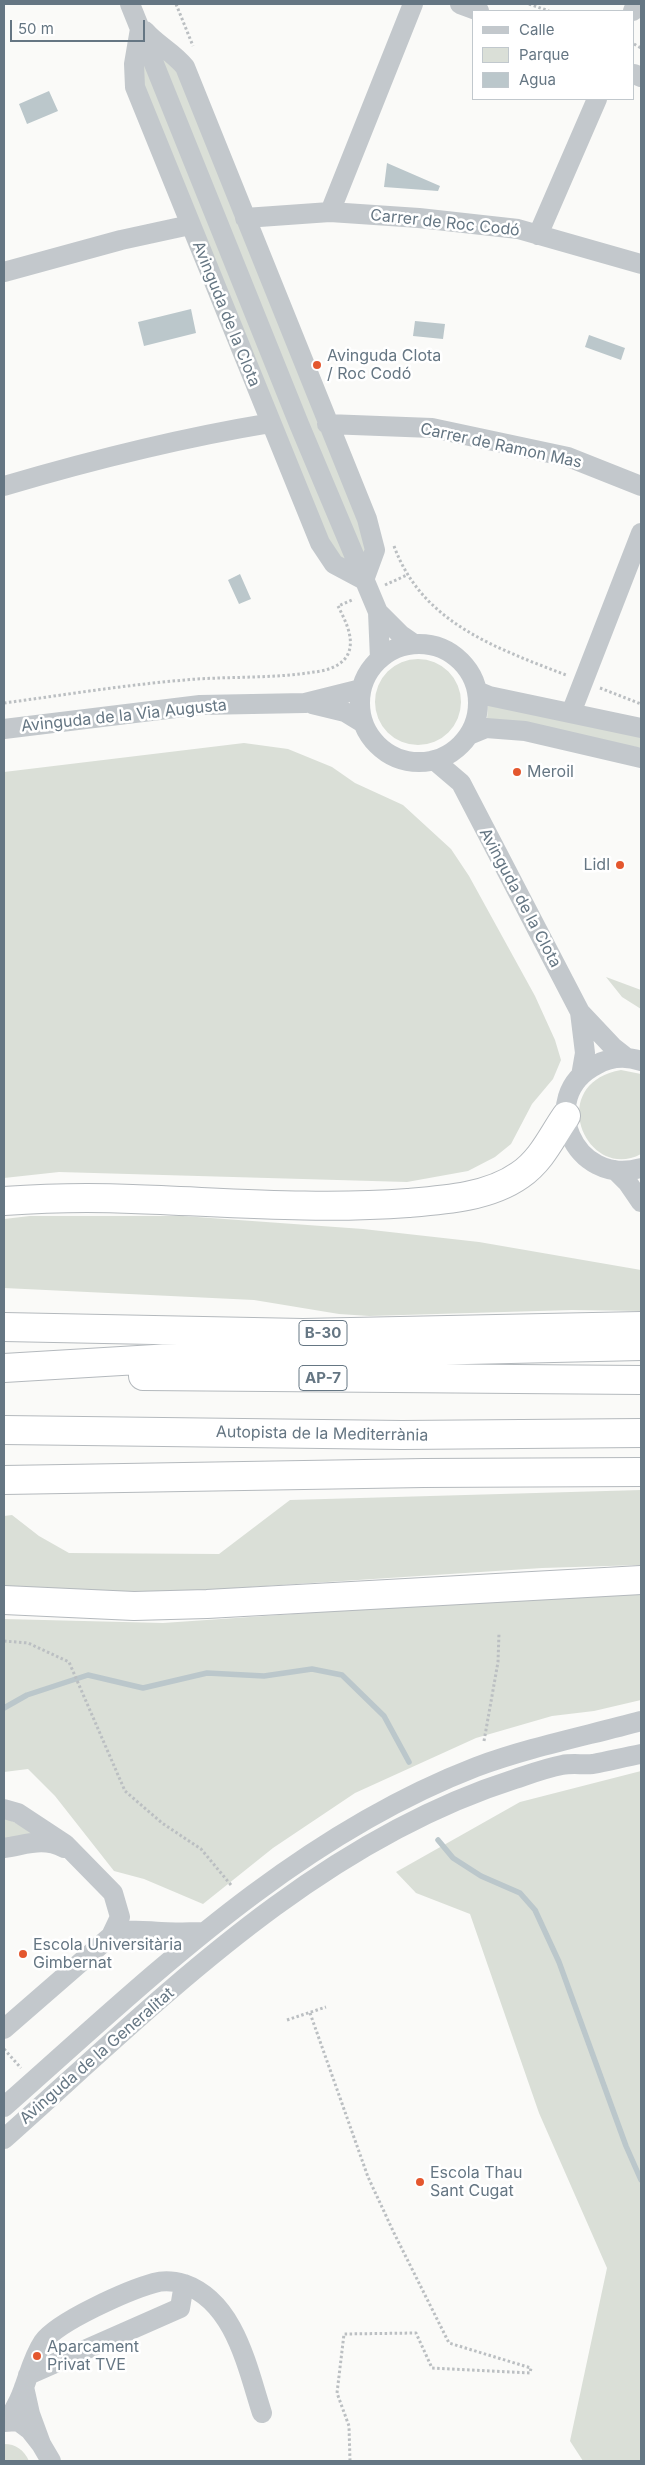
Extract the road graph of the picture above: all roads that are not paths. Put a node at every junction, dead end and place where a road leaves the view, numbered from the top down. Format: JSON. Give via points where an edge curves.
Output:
{"nodes":[{"id":1,"x":130,"y":4,"type":"edge"},
{"id":2,"x":138,"y":4,"type":"edge"},
{"id":3,"x":413,"y":4,"type":"edge"},
{"id":4,"x":460,"y":4,"type":"edge"},
{"id":5,"x":475,"y":10,"type":"edge"},
{"id":6,"x":140,"y":25,"type":"junction"},
{"id":7,"x":598,"y":100,"type":"edge"},
{"id":8,"x":330,"y":212,"type":"junction"},
{"id":9,"x":245,"y":218,"type":"junction"},
{"id":10,"x":190,"y":225,"type":"junction"},
{"id":11,"x":538,"y":235,"type":"junction"},
{"id":12,"x":641,"y":264,"type":"edge"},
{"id":13,"x":4,"y":272,"type":"edge"},
{"id":14,"x":271,"y":423,"type":"junction"},
{"id":15,"x":327,"y":424,"type":"junction"},
{"id":16,"x":4,"y":486,"type":"edge"},
{"id":17,"x":641,"y":486,"type":"edge"},
{"id":18,"x":641,"y":533,"type":"edge"},
{"id":19,"x":367,"y":586,"type":"junction"},
{"id":20,"x":378,"y":612,"type":"junction"},
{"id":21,"x":414,"y":644,"type":"junction"},
{"id":22,"x":380,"y":659,"type":"junction"},
{"id":23,"x":362,"y":689,"type":"junction"},
{"id":24,"x":477,"y":691,"type":"junction"},
{"id":25,"x":305,"y":702,"type":"junction"},
{"id":26,"x":571,"y":713,"type":"junction"},
{"id":27,"x":363,"y":723,"type":"junction"},
{"id":28,"x":641,"y":728,"type":"edge"},
{"id":29,"x":4,"y":729,"type":"edge"},
{"id":30,"x":462,"y":742,"type":"junction"},
{"id":31,"x":641,"y":758,"type":"edge"},
{"id":32,"x":434,"y":760,"type":"junction"},
{"id":33,"x":461,"y":784,"type":"junction"},
{"id":34,"x":580,"y":1012,"type":"junction"},
{"id":35,"x":634,"y":1060,"type":"edge"},
{"id":36,"x":581,"y":1076,"type":"junction"},
{"id":37,"x":566,"y":1116,"type":"junction"},
{"id":38,"x":641,"y":1168,"type":"edge"},
{"id":39,"x":615,"y":1170,"type":"junction"},
{"id":40,"x":4,"y":1201,"type":"edge"},
{"id":41,"x":641,"y":1202,"type":"edge"},
{"id":42,"x":641,"y":1326,"type":"edge"},
{"id":43,"x":4,"y":1327,"type":"edge"},
{"id":44,"x":641,"y":1346,"type":"edge"},
{"id":45,"x":4,"y":1368,"type":"edge"},
{"id":46,"x":4,"y":1376,"type":"edge"},
{"id":47,"x":641,"y":1380,"type":"edge"},
{"id":48,"x":4,"y":1430,"type":"edge"},
{"id":49,"x":641,"y":1433,"type":"edge"},
{"id":50,"x":641,"y":1472,"type":"edge"},
{"id":51,"x":4,"y":1480,"type":"edge"},
{"id":52,"x":641,"y":1580,"type":"edge"},
{"id":53,"x":4,"y":1600,"type":"edge"},
{"id":54,"x":641,"y":1721,"type":"edge"},
{"id":55,"x":641,"y":1754,"type":"edge"},
{"id":56,"x":4,"y":1809,"type":"edge"},
{"id":57,"x":4,"y":1848,"type":"edge"},
{"id":58,"x":76,"y":1855,"type":"junction"},
{"id":59,"x":204,"y":1932,"type":"junction"},
{"id":60,"x":111,"y":1936,"type":"junction"},
{"id":61,"x":4,"y":2029,"type":"edge"},
{"id":62,"x":4,"y":2107,"type":"edge"},
{"id":63,"x":4,"y":2138,"type":"edge"},
{"id":64,"x":184,"y":2284,"type":"junction"},
{"id":65,"x":26,"y":2381,"type":"junction"},
{"id":66,"x":262,"y":2413,"type":"dead end"},
{"id":67,"x":5,"y":2421,"type":"edge"},
{"id":68,"x":46,"y":2453,"type":"edge"}],
"edges":[{"from":1,"to":6,"type":"street","name":"Avinguda de la Clota"},
{"from":2,"to":6,"type":"street","name":"Avinguda de la Clota"},
{"from":3,"to":8,"type":"street"},
{"from":4,"to":5,"type":"street"},
{"from":6,"to":9,"type":"street","name":"Avinguda de la Clota","via":[[158,44],[177,56],[184,67]]},
{"from":6,"to":10,"type":"street","name":"Avinguda de la Clota","via":[[134,64],[135,87]]},
{"from":6,"to":19,"type":"street","name":"Avinguda de la Clota"},
{"from":7,"to":11,"type":"street"},
{"from":8,"to":9,"type":"street","name":"Carrer de Roc Codó"},
{"from":8,"to":11,"type":"street","name":"Carrer de Roc Codó","via":[[428,219],[518,229]]},
{"from":9,"to":15,"type":"street","name":"Avinguda de la Clota"},
{"from":10,"to":13,"type":"street"},
{"from":10,"to":14,"type":"street","name":"Avinguda de la Clota"},
{"from":11,"to":12,"type":"street","name":"Carrer de Roc Codó"},
{"from":14,"to":16,"type":"street","via":[[199,435],[73,465]]},
{"from":14,"to":19,"type":"street","name":"Avinguda de la Clota","via":[[320,543],[334,564]]},
{"from":15,"to":17,"type":"street","name":"Carrer de Ramon Mas","via":[[432,428],[568,458]]},
{"from":15,"to":19,"type":"street","name":"Avinguda de la Clota","via":[[367,519],[375,550]]},
{"from":18,"to":26,"type":"street"},
{"from":19,"to":20,"type":"street","name":"Avinguda de la Clota"},
{"from":20,"to":21,"type":"street","name":"Avinguda de la Clota"},
{"from":20,"to":22,"type":"street","name":"Avinguda de la Clota"},
{"from":21,"to":22,"type":"street","via":[[394,650]]},
{"from":21,"to":24,"type":"street","via":[[434,646],[457,658],[470,673]]},
{"from":22,"to":23,"type":"street","via":[[370,670]]},
{"from":23,"to":25,"type":"street","name":"Avinguda de la Via Augusta"},
{"from":23,"to":27,"type":"street"},
{"from":24,"to":26,"type":"street"},
{"from":24,"to":30,"type":"street","via":[[477,713]]},
{"from":25,"to":27,"type":"street","name":"Avinguda de la Via Augusta","via":[[345,712]]},
{"from":25,"to":29,"type":"street","name":"Avinguda de la Via Augusta","via":[[200,705]]},
{"from":26,"to":28,"type":"street"},
{"from":27,"to":32,"type":"street","via":[[375,743],[394,757],[411,762]]},
{"from":30,"to":31,"type":"street","via":[[486,728],[525,732]]},
{"from":30,"to":32,"type":"street"},
{"from":30,"to":33,"type":"street","name":"Avinguda de la Clota"},
{"from":32,"to":33,"type":"street","name":"Avinguda de la Clota"},
{"from":33,"to":34,"type":"street","name":"Avinguda de la Clota"},
{"from":34,"to":35,"type":"street","name":"Avinguda de la Clota","via":[[612,1047]]},
{"from":34,"to":36,"type":"street","name":"Avinguda de la Clota","via":[[585,1053]]},
{"from":35,"to":36,"type":"street","via":[[606,1061]]},
{"from":36,"to":37,"type":"street","via":[[571,1092]]},
{"from":37,"to":39,"type":"street","via":[[569,1134],[578,1150],[597,1165]]},
{"from":37,"to":40,"type":"highway","via":[[541,1155],[521,1175],[491,1189],[449,1199],[332,1207],[93,1197]]},
{"from":38,"to":39,"type":"street"},
{"from":39,"to":41,"type":"street"},
{"from":42,"to":43,"type":"highway","number":"B-30","via":[[313,1333]]},
{"from":44,"to":45,"type":"highway","via":[[205,1356]]},
{"from":46,"to":47,"type":"highway","number":"AP-7"},
{"from":48,"to":49,"type":"highway","name":"Autopista de la Mediterrània","via":[[402,1435]]},
{"from":50,"to":51,"type":"highway"},
{"from":52,"to":53,"type":"highway","via":[[207,1604],[125,1606]]},
{"from":54,"to":59,"type":"street","name":"Avinguda de la Generalitat","via":[[537,1748],[477,1767],[434,1786],[326,1844],[266,1884]]},
{"from":55,"to":63,"type":"street","name":"Avinguda de la Generalitat","via":[[591,1764],[564,1765],[513,1780],[420,1818],[336,1865],[221,1949]]},
{"from":56,"to":58,"type":"street","via":[[18,1813],[44,1829]]},
{"from":57,"to":58,"type":"street","via":[[53,1842]]},
{"from":58,"to":60,"type":"street","via":[[115,1899],[120,1917]]},
{"from":59,"to":60,"type":"street","via":[[138,1929]]},
{"from":59,"to":62,"type":"street","name":"Avinguda de la Generalitat"},
{"from":60,"to":61,"type":"street"},
{"from":64,"to":65,"type":"street","via":[[180,2308]]},
{"from":64,"to":65,"type":"street","via":[[173,2280],[155,2282],[60,2325],[35,2356]]},
{"from":64,"to":66,"type":"street","via":[[194,2287],[221,2310],[242,2351]]},
{"from":65,"to":67,"type":"street","via":[[13,2413]]},
{"from":65,"to":68,"type":"street","via":[[30,2414]]},
{"from":67,"to":68,"type":"street","via":[[18,2421],[30,2430]]}]}
